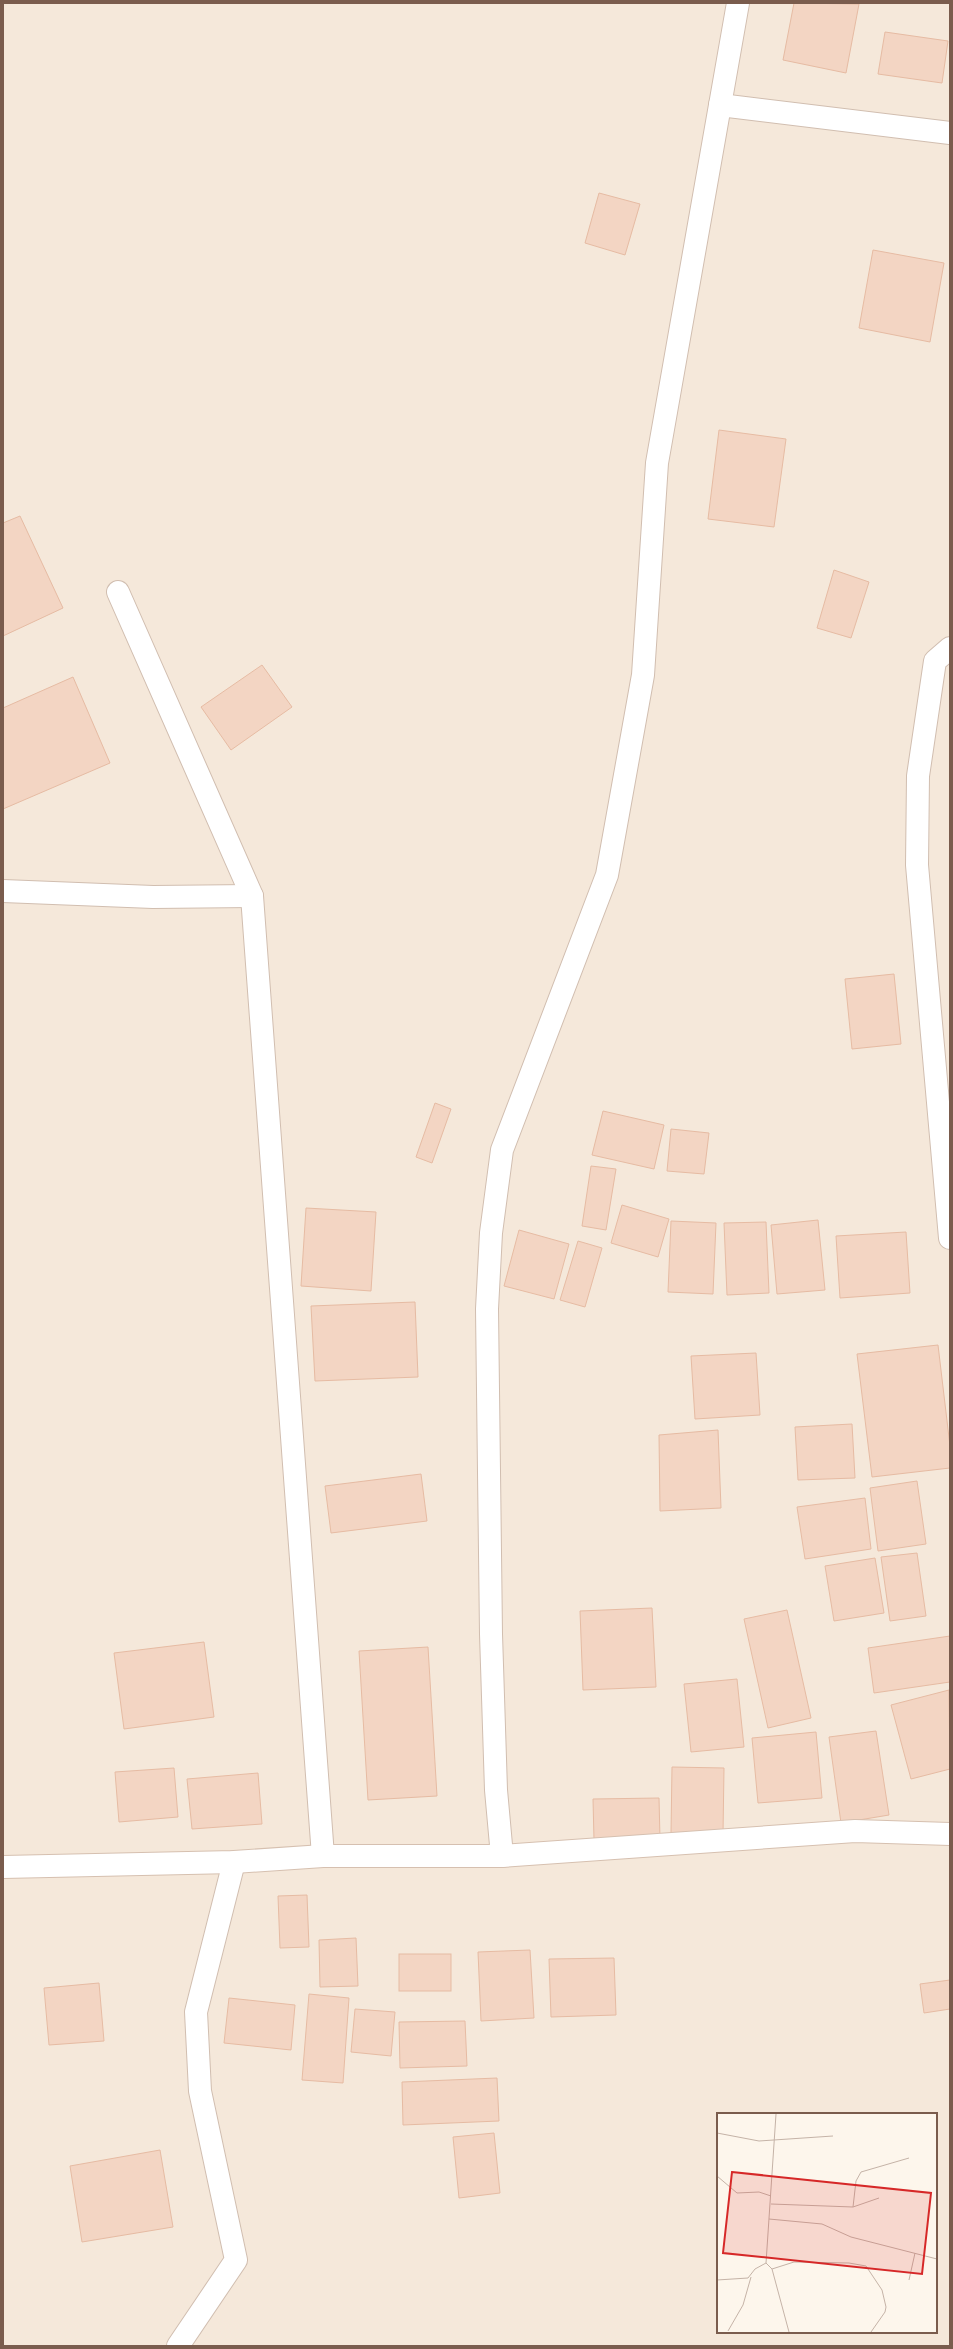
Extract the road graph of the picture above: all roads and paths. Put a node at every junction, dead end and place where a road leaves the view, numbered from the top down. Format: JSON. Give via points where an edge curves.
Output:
{"nodes":[{"id":1,"x":738,"y":3,"type":"edge"},
{"id":2,"x":720,"y":104,"type":"junction"},
{"id":3,"x":950,"y":133,"type":"edge"},
{"id":4,"x":118,"y":592,"type":"dead end"},
{"id":5,"x":950,"y":648,"type":"edge"},
{"id":6,"x":3,"y":891,"type":"edge"},
{"id":7,"x":252,"y":896,"type":"junction"},
{"id":8,"x":950,"y":1238,"type":"edge"},
{"id":9,"x":950,"y":1834,"type":"edge"},
{"id":10,"x":323,"y":1856,"type":"junction"},
{"id":11,"x":502,"y":1856,"type":"junction"},
{"id":12,"x":234,"y":1862,"type":"junction"},
{"id":13,"x":3,"y":1867,"type":"edge"},
{"id":14,"x":178,"y":2346,"type":"edge"}],
"edges":[{"from":1,"to":2,"type":"street"},
{"from":2,"to":3,"type":"street"},
{"from":2,"to":11,"type":"street","via":[[657,463],[643,675],[607,875],[502,1150],[491,1233],[487,1309],[492,1634],[496,1790]]},
{"from":4,"to":7,"type":"street"},
{"from":5,"to":8,"type":"street","via":[[935,661],[918,776],[918,866]]},
{"from":6,"to":7,"type":"street","via":[[153,897]]},
{"from":7,"to":10,"type":"street"},
{"from":9,"to":11,"type":"street","via":[[855,1831]]},
{"from":10,"to":11,"type":"street"},
{"from":10,"to":12,"type":"street"},
{"from":12,"to":13,"type":"street"},
{"from":12,"to":14,"type":"street","via":[[196,2012],[200,2091],[236,2260]]}]}
